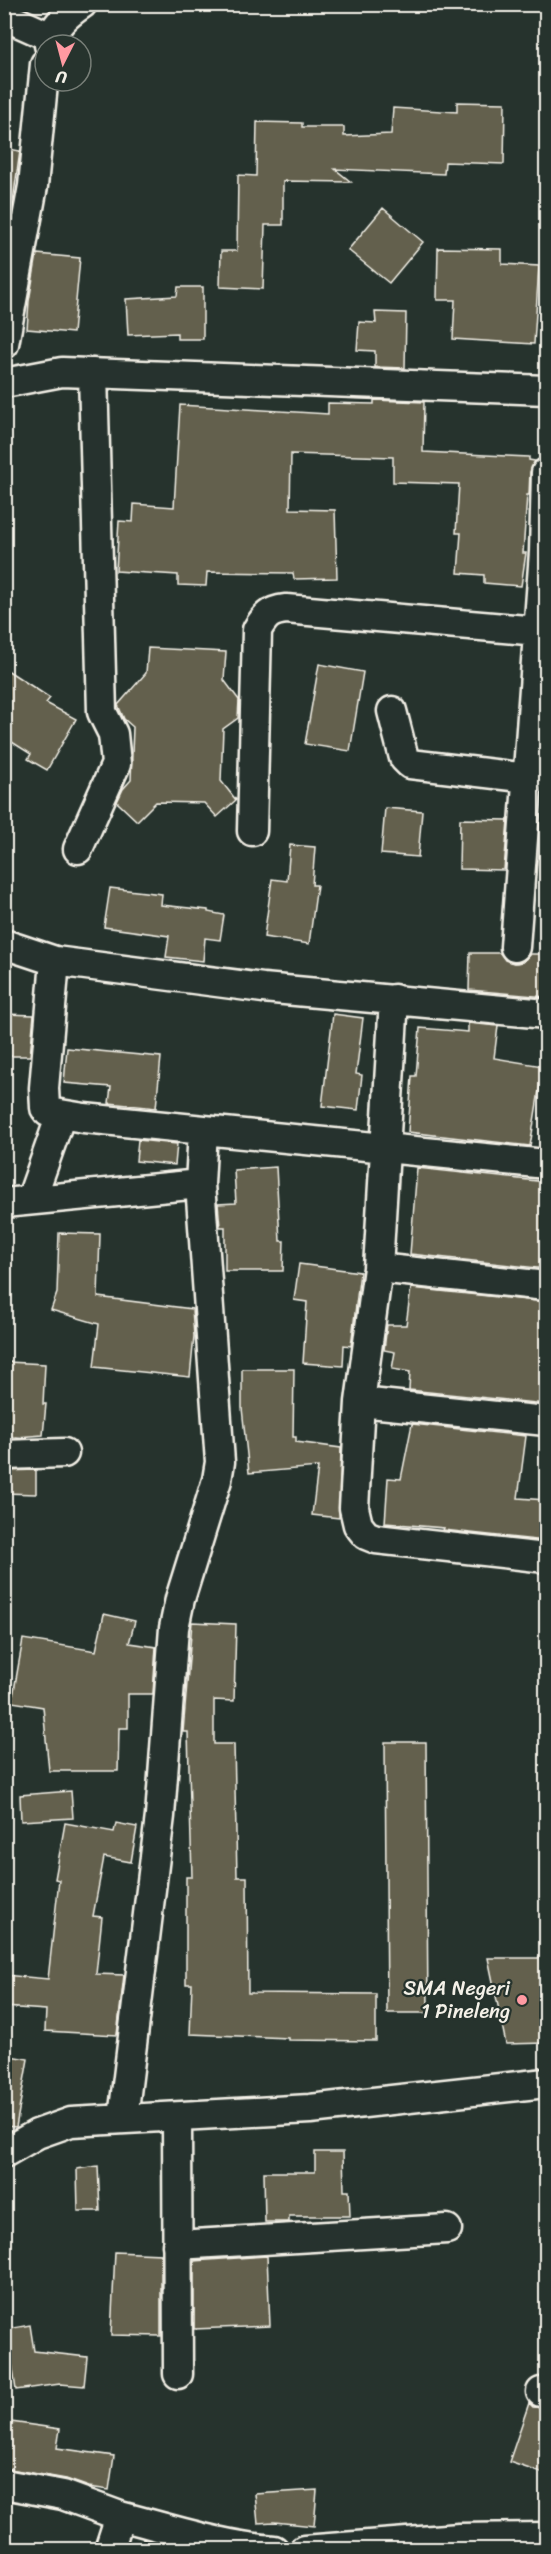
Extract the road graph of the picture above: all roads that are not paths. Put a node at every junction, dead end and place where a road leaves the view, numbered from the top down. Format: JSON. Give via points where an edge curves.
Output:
{"nodes":[{"id":1,"x":82,"y":4,"type":"edge"},
{"id":2,"x":4,"y":16,"type":"edge"},
{"id":3,"x":56,"y":33,"type":"edge"},
{"id":4,"x":33,"y":38,"type":"edge"},
{"id":5,"x":43,"y":93,"type":"edge"},
{"id":6,"x":4,"y":344,"type":"edge"},
{"id":7,"x":93,"y":373,"type":"junction"},
{"id":8,"x":4,"y":383,"type":"edge"},
{"id":9,"x":546,"y":390,"type":"edge"},
{"id":10,"x":546,"y":473,"type":"edge"},
{"id":11,"x":538,"y":631,"type":"junction"},
{"id":12,"x":392,"y":711,"type":"dead end"},
{"id":13,"x":528,"y":778,"type":"junction"},
{"id":14,"x":252,"y":831,"type":"dead end"},
{"id":15,"x":78,"y":849,"type":"dead end"},
{"id":16,"x":4,"y":944,"type":"edge"},
{"id":17,"x":515,"y":947,"type":"dead end"},
{"id":18,"x":55,"y":961,"type":"junction"},
{"id":19,"x":394,"y":999,"type":"junction"},
{"id":20,"x":546,"y":1014,"type":"edge"},
{"id":21,"x":61,"y":1115,"type":"junction"},
{"id":22,"x":202,"y":1130,"type":"junction"},
{"id":23,"x":385,"y":1149,"type":"junction"},
{"id":24,"x":546,"y":1164,"type":"edge"},
{"id":25,"x":200,"y":1184,"type":"junction"},
{"id":26,"x":18,"y":1202,"type":"edge"},
{"id":27,"x":378,"y":1268,"type":"junction"},
{"id":28,"x":546,"y":1286,"type":"edge"},
{"id":29,"x":360,"y":1402,"type":"junction"},
{"id":30,"x":546,"y":1421,"type":"edge"},
{"id":31,"x":64,"y":1453,"type":"dead end"},
{"id":32,"x":4,"y":1455,"type":"edge"},
{"id":33,"x":546,"y":1558,"type":"edge"},
{"id":34,"x":546,"y":2083,"type":"edge"},
{"id":35,"x":123,"y":2118,"type":"junction"},
{"id":36,"x":177,"y":2118,"type":"junction"},
{"id":37,"x":4,"y":2153,"type":"edge"},
{"id":38,"x":447,"y":2229,"type":"dead end"},
{"id":39,"x":177,"y":2245,"type":"junction"},
{"id":40,"x":178,"y":2374,"type":"dead end"},
{"id":41,"x":4,"y":2484,"type":"edge"},
{"id":42,"x":120,"y":2516,"type":"junction"},
{"id":43,"x":546,"y":2538,"type":"edge"},
{"id":44,"x":109,"y":2550,"type":"edge"},
{"id":45,"x":274,"y":2550,"type":"edge"},
{"id":46,"x":304,"y":2550,"type":"edge"}],
"edges":[{"from":1,"to":3,"type":"street","via":[[65,17]]},
{"from":2,"to":4,"type":"street"},
{"from":5,"to":6,"type":"street","via":[[33,186]]},
{"from":7,"to":8,"type":"street","via":[[62,372]]},
{"from":7,"to":9,"type":"street"},
{"from":7,"to":15,"type":"street","via":[[102,712],[113,734],[116,765]]},
{"from":10,"to":11,"type":"street"},
{"from":11,"to":13,"type":"street"},
{"from":11,"to":14,"type":"street","via":[[286,609],[271,611],[257,630]]},
{"from":12,"to":13,"type":"street","via":[[404,758],[410,764]]},
{"from":13,"to":17,"type":"street"},
{"from":16,"to":18,"type":"street"},
{"from":18,"to":19,"type":"street"},
{"from":18,"to":21,"type":"street","via":[[44,1088],[45,1108]]},
{"from":19,"to":20,"type":"street"},
{"from":19,"to":23,"type":"street"},
{"from":21,"to":22,"type":"street"},
{"from":21,"to":26,"type":"street"},
{"from":22,"to":23,"type":"street"},
{"from":22,"to":25,"type":"street"},
{"from":23,"to":24,"type":"street"},
{"from":23,"to":27,"type":"street"},
{"from":25,"to":26,"type":"street"},
{"from":25,"to":35,"type":"street","via":[[220,1462],[174,1628],[160,1816]]},
{"from":27,"to":28,"type":"street"},
{"from":27,"to":29,"type":"street"},
{"from":29,"to":30,"type":"street"},
{"from":29,"to":33,"type":"street","via":[[354,1508],[358,1525],[366,1535]]},
{"from":31,"to":32,"type":"street"},
{"from":34,"to":36,"type":"street","via":[[310,2109]]},
{"from":35,"to":36,"type":"street"},
{"from":35,"to":37,"type":"street","via":[[53,2127]]},
{"from":36,"to":39,"type":"street"},
{"from":38,"to":39,"type":"street"},
{"from":39,"to":40,"type":"street"},
{"from":41,"to":42,"type":"street","via":[[63,2495]]},
{"from":42,"to":44,"type":"street"},
{"from":42,"to":45,"type":"street","via":[[213,2540]]},
{"from":43,"to":46,"type":"street","via":[[459,2538]]}]}
